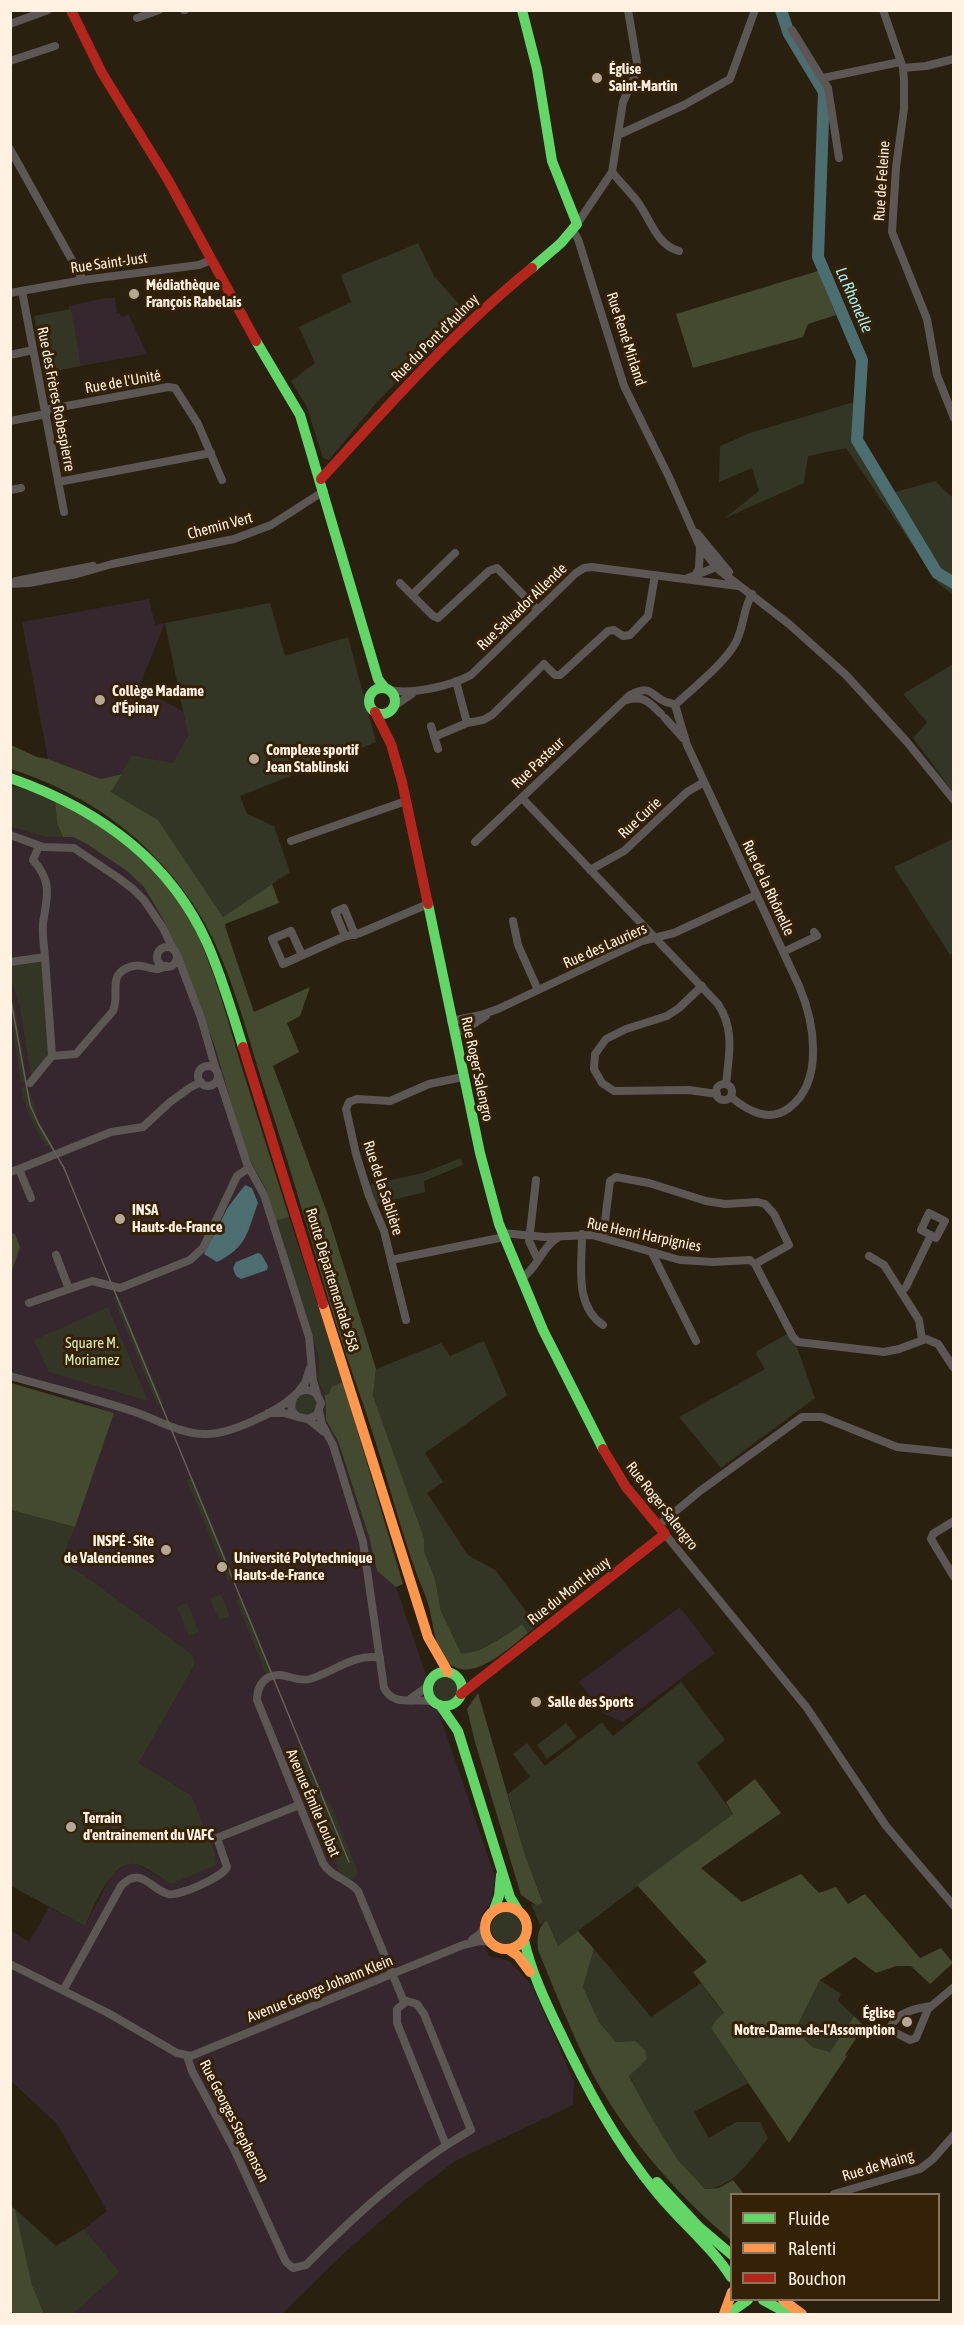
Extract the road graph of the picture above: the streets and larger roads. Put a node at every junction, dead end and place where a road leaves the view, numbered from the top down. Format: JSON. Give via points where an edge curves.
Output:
{"nodes":[{"id":1,"x":48,"y":10,"type":"edge"},
{"id":2,"x":71,"y":10,"type":"edge"},
{"id":3,"x":159,"y":10,"type":"edge"},
{"id":4,"x":522,"y":10,"type":"edge"},
{"id":5,"x":628,"y":10,"type":"edge"},
{"id":6,"x":755,"y":10,"type":"edge"},
{"id":7,"x":883,"y":10,"type":"edge"},
{"id":8,"x":137,"y":18,"type":"dead end"},
{"id":9,"x":10,"y":24,"type":"edge"},
{"id":10,"x":792,"y":30,"type":"dead end"},
{"id":11,"x":55,"y":46,"type":"dead end"},
{"id":12,"x":954,"y":59,"type":"edge"},
{"id":13,"x":10,"y":61,"type":"edge"},
{"id":14,"x":901,"y":65,"type":"junction"},
{"id":15,"x":823,"y":78,"type":"junction"},
{"id":16,"x":618,"y":135,"type":"junction"},
{"id":17,"x":10,"y":149,"type":"edge"},
{"id":18,"x":839,"y":158,"type":"dead end"},
{"id":19,"x":612,"y":172,"type":"junction"},
{"id":20,"x":575,"y":227,"type":"junction"},
{"id":21,"x":679,"y":251,"type":"dead end"},
{"id":22,"x":211,"y":260,"type":"junction"},
{"id":23,"x":82,"y":280,"type":"junction"},
{"id":24,"x":22,"y":291,"type":"junction"},
{"id":25,"x":10,"y":293,"type":"edge"},
{"id":26,"x":33,"y":350,"type":"junction"},
{"id":27,"x":10,"y":355,"type":"edge"},
{"id":28,"x":45,"y":412,"type":"junction"},
{"id":29,"x":954,"y":418,"type":"edge"},
{"id":30,"x":10,"y":421,"type":"edge"},
{"id":31,"x":211,"y":453,"type":"junction"},
{"id":32,"x":321,"y":479,"type":"junction"},
{"id":33,"x":222,"y":480,"type":"dead end"},
{"id":34,"x":58,"y":482,"type":"junction"},
{"id":35,"x":21,"y":488,"type":"dead end"},
{"id":36,"x":10,"y":490,"type":"edge"},
{"id":37,"x":324,"y":491,"type":"junction"},
{"id":38,"x":64,"y":512,"type":"dead end"},
{"id":39,"x":687,"y":519,"type":"junction"},
{"id":40,"x":700,"y":547,"type":"junction"},
{"id":41,"x":455,"y":553,"type":"dead end"},
{"id":42,"x":719,"y":568,"type":"junction"},
{"id":43,"x":655,"y":574,"type":"junction"},
{"id":44,"x":691,"y":577,"type":"junction"},
{"id":45,"x":708,"y":582,"type":"junction"},
{"id":46,"x":10,"y":583,"type":"edge"},
{"id":47,"x":400,"y":583,"type":"dead end"},
{"id":48,"x":740,"y":586,"type":"junction"},
{"id":49,"x":752,"y":594,"type":"junction"},
{"id":50,"x":412,"y":595,"type":"junction"},
{"id":51,"x":538,"y":610,"type":"junction"},
{"id":52,"x":366,"y":642,"type":"junction"},
{"id":53,"x":456,"y":681,"type":"junction"},
{"id":54,"x":387,"y":689,"type":"junction"},
{"id":55,"x":418,"y":691,"type":"junction"},
{"id":56,"x":370,"y":696,"type":"junction"},
{"id":57,"x":620,"y":703,"type":"junction"},
{"id":58,"x":671,"y":704,"type":"junction"},
{"id":59,"x":392,"y":708,"type":"junction"},
{"id":60,"x":375,"y":712,"type":"junction"},
{"id":61,"x":676,"y":714,"type":"junction"},
{"id":62,"x":663,"y":716,"type":"junction"},
{"id":63,"x":467,"y":723,"type":"junction"},
{"id":64,"x":431,"y":726,"type":"dead end"},
{"id":65,"x":434,"y":737,"type":"junction"},
{"id":66,"x":687,"y":745,"type":"junction"},
{"id":67,"x":438,"y":749,"type":"dead end"},
{"id":68,"x":394,"y":752,"type":"junction"},
{"id":69,"x":10,"y":778,"type":"edge"},
{"id":70,"x":704,"y":782,"type":"junction"},
{"id":71,"x":522,"y":798,"type":"junction"},
{"id":72,"x":954,"y":800,"type":"edge"},
{"id":73,"x":406,"y":801,"type":"junction"},
{"id":74,"x":10,"y":835,"type":"edge"},
{"id":75,"x":291,"y":841,"type":"dead end"},
{"id":76,"x":475,"y":843,"type":"dead end"},
{"id":77,"x":39,"y":846,"type":"junction"},
{"id":78,"x":590,"y":870,"type":"junction"},
{"id":79,"x":756,"y":895,"type":"junction"},
{"id":80,"x":428,"y":904,"type":"junction"},
{"id":81,"x":513,"y":921,"type":"dead end"},
{"id":82,"x":160,"y":923,"type":"junction"},
{"id":83,"x":814,"y":932,"type":"dead end"},
{"id":84,"x":355,"y":935,"type":"junction"},
{"id":85,"x":345,"y":936,"type":"junction"},
{"id":86,"x":655,"y":938,"type":"junction"},
{"id":87,"x":160,"y":951,"type":"junction"},
{"id":88,"x":175,"y":952,"type":"junction"},
{"id":89,"x":783,"y":952,"type":"junction"},
{"id":90,"x":302,"y":955,"type":"dead end"},
{"id":91,"x":45,"y":957,"type":"junction"},
{"id":92,"x":10,"y":962,"type":"edge"},
{"id":93,"x":167,"y":967,"type":"junction"},
{"id":94,"x":188,"y":982,"type":"junction"},
{"id":95,"x":702,"y":986,"type":"junction"},
{"id":96,"x":538,"y":990,"type":"junction"},
{"id":97,"x":453,"y":1027,"type":"junction"},
{"id":98,"x":209,"y":1047,"type":"junction"},
{"id":99,"x":52,"y":1056,"type":"junction"},
{"id":100,"x":204,"y":1067,"type":"junction"},
{"id":101,"x":217,"y":1072,"type":"junction"},
{"id":102,"x":463,"y":1077,"type":"junction"},
{"id":103,"x":30,"y":1083,"type":"dead end"},
{"id":104,"x":205,"y":1084,"type":"junction"},
{"id":105,"x":726,"y":1084,"type":"junction"},
{"id":106,"x":717,"y":1094,"type":"junction"},
{"id":107,"x":730,"y":1098,"type":"junction"},
{"id":108,"x":228,"y":1104,"type":"junction"},
{"id":109,"x":249,"y":1168,"type":"junction"},
{"id":110,"x":20,"y":1169,"type":"junction"},
{"id":111,"x":10,"y":1172,"type":"edge"},
{"id":112,"x":536,"y":1180,"type":"dead end"},
{"id":113,"x":31,"y":1198,"type":"dead end"},
{"id":114,"x":582,"y":1234,"type":"junction"},
{"id":115,"x":503,"y":1235,"type":"junction"},
{"id":116,"x":530,"y":1235,"type":"junction"},
{"id":117,"x":931,"y":1235,"type":"dead end"},
{"id":118,"x":560,"y":1236,"type":"junction"},
{"id":119,"x":603,"y":1237,"type":"junction"},
{"id":120,"x":652,"y":1253,"type":"junction"},
{"id":121,"x":56,"y":1255,"type":"dead end"},
{"id":122,"x":869,"y":1256,"type":"dead end"},
{"id":123,"x":391,"y":1260,"type":"junction"},
{"id":124,"x":538,"y":1260,"type":"junction"},
{"id":125,"x":755,"y":1264,"type":"junction"},
{"id":126,"x":521,"y":1279,"type":"junction"},
{"id":127,"x":69,"y":1289,"type":"junction"},
{"id":128,"x":902,"y":1292,"type":"junction"},
{"id":129,"x":29,"y":1303,"type":"dead end"},
{"id":130,"x":406,"y":1320,"type":"dead end"},
{"id":131,"x":603,"y":1325,"type":"dead end"},
{"id":132,"x":922,"y":1339,"type":"junction"},
{"id":133,"x":696,"y":1341,"type":"dead end"},
{"id":134,"x":312,"y":1360,"type":"junction"},
{"id":135,"x":954,"y":1368,"type":"edge"},
{"id":136,"x":10,"y":1376,"type":"edge"},
{"id":137,"x":296,"y":1394,"type":"junction"},
{"id":138,"x":317,"y":1394,"type":"junction"},
{"id":139,"x":320,"y":1411,"type":"junction"},
{"id":140,"x":264,"y":1414,"type":"junction"},
{"id":141,"x":298,"y":1417,"type":"junction"},
{"id":142,"x":308,"y":1419,"type":"junction"},
{"id":143,"x":327,"y":1435,"type":"junction"},
{"id":144,"x":954,"y":1453,"type":"edge"},
{"id":145,"x":954,"y":1521,"type":"edge"},
{"id":146,"x":662,"y":1530,"type":"junction"},
{"id":147,"x":954,"y":1576,"type":"edge"},
{"id":148,"x":428,"y":1637,"type":"junction"},
{"id":149,"x":380,"y":1658,"type":"junction"},
{"id":150,"x":490,"y":1671,"type":"junction"},
{"id":151,"x":451,"y":1673,"type":"junction"},
{"id":152,"x":430,"y":1682,"type":"junction"},
{"id":153,"x":460,"y":1697,"type":"junction"},
{"id":154,"x":405,"y":1701,"type":"junction"},
{"id":155,"x":437,"y":1704,"type":"junction"},
{"id":156,"x":458,"y":1731,"type":"junction"},
{"id":157,"x":299,"y":1805,"type":"junction"},
{"id":158,"x":500,"y":1866,"type":"junction"},
{"id":159,"x":954,"y":1906,"type":"edge"},
{"id":160,"x":494,"y":1910,"type":"junction"},
{"id":161,"x":518,"y":1910,"type":"junction"},
{"id":162,"x":485,"y":1925,"type":"junction"},
{"id":163,"x":524,"y":1940,"type":"junction"},
{"id":164,"x":491,"y":1942,"type":"junction"},
{"id":165,"x":463,"y":1945,"type":"junction"},
{"id":166,"x":508,"y":1949,"type":"junction"},
{"id":167,"x":10,"y":1964,"type":"edge"},
{"id":168,"x":393,"y":1974,"type":"junction"},
{"id":169,"x":540,"y":1988,"type":"junction"},
{"id":170,"x":954,"y":1988,"type":"edge"},
{"id":171,"x":64,"y":1989,"type":"junction"},
{"id":172,"x":404,"y":2002,"type":"junction"},
{"id":173,"x":931,"y":2006,"type":"junction"},
{"id":174,"x":188,"y":2056,"type":"junction"},
{"id":175,"x":607,"y":2119,"type":"junction"},
{"id":176,"x":954,"y":2135,"type":"edge"},
{"id":177,"x":446,"y":2145,"type":"junction"},
{"id":178,"x":837,"y":2193,"type":"edge"},
{"id":179,"x":730,"y":2253,"type":"edge"},
{"id":180,"x":730,"y":2278,"type":"edge"},
{"id":181,"x":730,"y":2299,"type":"edge"},
{"id":182,"x":746,"y":2301,"type":"edge"},
{"id":183,"x":765,"y":2301,"type":"edge"},
{"id":184,"x":784,"y":2301,"type":"edge"},
{"id":185,"x":726,"y":2314,"type":"edge"},
{"id":186,"x":789,"y":2314,"type":"edge"},
{"id":187,"x":802,"y":2314,"type":"edge"}],
"edges":[{"from":1,"to":9,"type":"street"},
{"from":2,"to":22,"type":"street","via":[[102,73],[168,180]]},
{"from":3,"to":8,"type":"street"},
{"from":4,"to":20,"type":"street","name":"Rue René Mirland","via":[[537,69],[550,154]]},
{"from":5,"to":16,"type":"street","via":[[639,66],[623,102]]},
{"from":6,"to":16,"type":"street","via":[[732,77]]},
{"from":7,"to":14,"type":"street","name":"Rue de Feleine"},
{"from":10,"to":15,"type":"street"},
{"from":11,"to":13,"type":"street"},
{"from":12,"to":14,"type":"street","via":[[926,66]]},
{"from":14,"to":15,"type":"street"},
{"from":14,"to":29,"type":"street","name":"Rue de Feleine","via":[[904,110],[895,177],[893,235],[928,323],[937,375]]},
{"from":15,"to":18,"type":"street","via":[[833,110]]},
{"from":16,"to":19,"type":"street"},
{"from":17,"to":23,"type":"street"},
{"from":19,"to":20,"type":"street"},
{"from":19,"to":21,"type":"street","via":[[636,199],[659,238]]},
{"from":20,"to":32,"type":"street","name":"Rue du Pont d'Aulnoy","via":[[466,327]]},
{"from":20,"to":39,"type":"street","name":"Rue René Mirland","via":[[624,387]]},
{"from":22,"to":23,"type":"street","name":"Rue Saint-Just","via":[[196,266]]},
{"from":22,"to":32,"type":"street","via":[[300,415]]},
{"from":23,"to":24,"type":"street","name":"Rue Saint-Just"},
{"from":24,"to":25,"type":"street","name":"Rue Saint-Just"},
{"from":24,"to":26,"type":"street","name":"Rue des Frères Robespierre"},
{"from":26,"to":27,"type":"street"},
{"from":26,"to":28,"type":"street","name":"Rue des Frères Robespierre"},
{"from":28,"to":30,"type":"street"},
{"from":28,"to":31,"type":"street","name":"Rue de l'Unité","via":[[173,387]]},
{"from":28,"to":34,"type":"street","name":"Rue des Frères Robespierre"},
{"from":31,"to":33,"type":"street","name":"Rue de l'Unité"},
{"from":31,"to":34,"type":"street"},
{"from":32,"to":37,"type":"street"},
{"from":34,"to":38,"type":"street","name":"Rue des Frères Robespierre"},
{"from":35,"to":36,"type":"street"},
{"from":37,"to":46,"type":"street","name":"Chemin Vert","via":[[254,533]]},
{"from":37,"to":52,"type":"street"},
{"from":39,"to":40,"type":"street","name":"Rue René Mirland"},
{"from":39,"to":42,"type":"street","name":"Rue René Mirland"},
{"from":40,"to":42,"type":"street","name":"Rue René Mirland"},
{"from":40,"to":44,"type":"street","via":[[699,568]]},
{"from":41,"to":50,"type":"street"},
{"from":42,"to":44,"type":"street"},
{"from":42,"to":45,"type":"street"},
{"from":42,"to":48,"type":"street","name":"Rue René Mirland"},
{"from":42,"to":49,"type":"street","name":"Rue René Mirland"},
{"from":43,"to":44,"type":"street","name":"Rue Salvador Allende"},
{"from":43,"to":51,"type":"street","name":"Rue Salvador Allende","via":[[584,568]]},
{"from":43,"to":63,"type":"street","via":[[649,614],[630,635],[608,631],[560,675],[555,675],[542,661],[489,717]]},
{"from":44,"to":45,"type":"street","name":"Rue Salvador Allende"},
{"from":45,"to":48,"type":"street","name":"Rue Salvador Allende"},
{"from":47,"to":50,"type":"street"},
{"from":48,"to":49,"type":"street","name":"Rue René Mirland"},
{"from":49,"to":58,"type":"street","via":[[733,648]]},
{"from":49,"to":72,"type":"street","name":"Rue René Mirland","via":[[850,679]]},
{"from":50,"to":51,"type":"street","via":[[440,618],[495,568]]},
{"from":51,"to":53,"type":"street","name":"Rue Salvador Allende","via":[[477,670]]},
{"from":52,"to":54,"type":"street","via":[[379,681]]},
{"from":52,"to":56,"type":"street"},
{"from":53,"to":55,"type":"street","name":"Rue Salvador Allende"},
{"from":53,"to":63,"type":"street"},
{"from":54,"to":55,"type":"street"},
{"from":54,"to":56,"type":"street","via":[[375,690]]},
{"from":54,"to":59,"type":"street","via":[[394,697]]},
{"from":55,"to":59,"type":"street"},
{"from":56,"to":60,"type":"street"},
{"from":57,"to":58,"type":"street","name":"Rue Pasteur","via":[[643,690]]},
{"from":57,"to":62,"type":"street","via":[[644,699]]},
{"from":57,"to":71,"type":"street","name":"Rue Pasteur"},
{"from":58,"to":61,"type":"street"},
{"from":58,"to":62,"type":"street","via":[[662,707]]},
{"from":59,"to":60,"type":"street","via":[[383,714]]},
{"from":59,"to":68,"type":"street","via":[[389,721]]},
{"from":60,"to":68,"type":"street"},
{"from":61,"to":62,"type":"street","via":[[671,718]]},
{"from":61,"to":66,"type":"street"},
{"from":62,"to":66,"type":"street"},
{"from":63,"to":65,"type":"street"},
{"from":64,"to":65,"type":"street"},
{"from":65,"to":67,"type":"street"},
{"from":66,"to":70,"type":"street"},
{"from":68,"to":73,"type":"street","name":"Rue Roger Salengro"},
{"from":69,"to":148,"type":"street","name":"Route Départementale 958","via":[[73,802],[129,840],[172,886],[202,933],[221,977]]},
{"from":70,"to":78,"type":"street","name":"Rue Curie","via":[[687,792],[624,851]]},
{"from":70,"to":79,"type":"street","name":"Rue de la Rhônelle"},
{"from":71,"to":76,"type":"street","name":"Rue Pasteur"},
{"from":71,"to":78,"type":"street"},
{"from":73,"to":75,"type":"street"},
{"from":73,"to":80,"type":"street","name":"Rue Roger Salengro"},
{"from":74,"to":77,"type":"street"},
{"from":77,"to":82,"type":"street","via":[[67,846],[80,851],[133,888]]},
{"from":77,"to":91,"type":"street","via":[[33,860],[46,878]]},
{"from":78,"to":86,"type":"street"},
{"from":79,"to":86,"type":"street","name":"Rue des Lauriers"},
{"from":79,"to":89,"type":"street","name":"Rue de la Rhônelle"},
{"from":80,"to":84,"type":"street"},
{"from":80,"to":97,"type":"street","name":"Rue Roger Salengro"},
{"from":81,"to":96,"type":"street","via":[[518,945]]},
{"from":82,"to":87,"type":"street"},
{"from":82,"to":88,"type":"street"},
{"from":83,"to":89,"type":"street","name":"Rue de la Rhônelle","via":[[817,936]]},
{"from":84,"to":85,"type":"street"},
{"from":84,"to":85,"type":"street","via":[[344,908],[335,912]]},
{"from":85,"to":90,"type":"street"},
{"from":86,"to":95,"type":"street"},
{"from":86,"to":96,"type":"street","name":"Rue des Lauriers"},
{"from":87,"to":88,"type":"street","via":[[167,947]]},
{"from":87,"to":93,"type":"street","via":[[158,961]]},
{"from":88,"to":93,"type":"street","via":[[175,963]]},
{"from":88,"to":94,"type":"street"},
{"from":89,"to":107,"type":"street","name":"Rue de la Rhônelle","via":[[810,1021],[813,1060],[807,1088],[793,1105],[774,1116],[757,1113]]},
{"from":91,"to":92,"type":"street"},
{"from":91,"to":99,"type":"street"},
{"from":93,"to":94,"type":"street"},
{"from":93,"to":99,"type":"street","via":[[157,970],[136,966],[118,975],[113,1011],[76,1054]]},
{"from":94,"to":98,"type":"street"},
{"from":95,"to":105,"type":"street","via":[[728,1024]]},
{"from":95,"to":106,"type":"street","via":[[667,1016],[606,1040],[596,1050],[594,1065],[599,1080],[614,1090]]},
{"from":96,"to":97,"type":"street","name":"Rue des Lauriers","via":[[466,1029]]},
{"from":97,"to":102,"type":"street","name":"Rue Roger Salengro"},
{"from":98,"to":100,"type":"street"},
{"from":98,"to":101,"type":"street"},
{"from":99,"to":103,"type":"street"},
{"from":100,"to":101,"type":"street","via":[[211,1066]]},
{"from":100,"to":104,"type":"street","via":[[199,1075]]},
{"from":101,"to":104,"type":"street","via":[[216,1082]]},
{"from":101,"to":108,"type":"street"},
{"from":102,"to":115,"type":"street","name":"Rue Roger Salengro"},
{"from":102,"to":123,"type":"street","name":"Rue de la Sablière","via":[[429,1084],[390,1101],[357,1099],[346,1105],[356,1154]]},
{"from":104,"to":108,"type":"street","via":[[218,1091]]},
{"from":104,"to":110,"type":"street","via":[[191,1087],[143,1127],[114,1131]]},
{"from":105,"to":106,"type":"street","via":[[719,1087]]},
{"from":105,"to":107,"type":"street","via":[[732,1090]]},
{"from":106,"to":107,"type":"street","via":[[722,1100]]},
{"from":108,"to":109,"type":"street"},
{"from":109,"to":127,"type":"street","via":[[237,1176],[203,1248],[190,1260],[120,1288],[94,1281]]},
{"from":109,"to":134,"type":"street","via":[[264,1195],[309,1337]]},
{"from":110,"to":111,"type":"street"},
{"from":110,"to":113,"type":"street"},
{"from":112,"to":116,"type":"street"},
{"from":114,"to":118,"type":"street","name":"Rue Henri Harpignies"},
{"from":114,"to":119,"type":"street","name":"Rue Henri Harpignies"},
{"from":114,"to":131,"type":"street","via":[[582,1294],[593,1317]]},
{"from":115,"to":116,"type":"street","name":"Rue Henri Harpignies"},
{"from":115,"to":123,"type":"street","name":"Rue de la Sablière"},
{"from":115,"to":126,"type":"street","name":"Rue Roger Salengro"},
{"from":116,"to":118,"type":"street","name":"Rue Henri Harpignies"},
{"from":116,"to":124,"type":"street","via":[[530,1245]]},
{"from":117,"to":128,"type":"street"},
{"from":118,"to":124,"type":"street"},
{"from":119,"to":120,"type":"street","name":"Rue Henri Harpignies"},
{"from":119,"to":125,"type":"street","via":[[609,1182],[616,1177],[639,1180],[706,1201],[758,1202],[768,1206],[789,1245]]},
{"from":120,"to":125,"type":"street","name":"Rue Henri Harpignies","via":[[702,1262],[748,1260]]},
{"from":120,"to":133,"type":"street"},
{"from":121,"to":127,"type":"street"},
{"from":122,"to":128,"type":"street","via":[[884,1264]]},
{"from":123,"to":130,"type":"street","name":"Rue de la Sablière"},
{"from":124,"to":126,"type":"street"},
{"from":125,"to":132,"type":"street","via":[[798,1342],[884,1352]]},
{"from":126,"to":146,"type":"street","name":"Rue Roger Salengro","via":[[610,1461]]},
{"from":127,"to":129,"type":"street"},
{"from":128,"to":132,"type":"street","via":[[921,1322]]},
{"from":132,"to":135,"type":"street","via":[[936,1342]]},
{"from":134,"to":137,"type":"street","via":[[306,1380]]},
{"from":134,"to":138,"type":"street"},
{"from":136,"to":140,"type":"street","via":[[198,1434],[226,1431]]},
{"from":137,"to":138,"type":"street","via":[[308,1390]]},
{"from":137,"to":140,"type":"street"},
{"from":137,"to":141,"type":"street","via":[[291,1406]]},
{"from":138,"to":139,"type":"street"},
{"from":139,"to":142,"type":"street"},
{"from":139,"to":143,"type":"street"},
{"from":140,"to":141,"type":"street","via":[[281,1412]]},
{"from":141,"to":142,"type":"street"},
{"from":142,"to":143,"type":"street"},
{"from":143,"to":149,"type":"street","via":[[363,1542]]},
{"from":144,"to":146,"type":"street","via":[[897,1447],[822,1417],[802,1417],[700,1491]]},
{"from":145,"to":147,"type":"street","via":[[931,1539]]},
{"from":146,"to":150,"type":"street","name":"Rue du Mont Houy"},
{"from":146,"to":159,"type":"street","name":"Rue Roger Salengro","via":[[796,1694],[886,1826]]},
{"from":148,"to":151,"type":"street","name":"Route Départementale 958"},
{"from":148,"to":152,"type":"street","name":"Route Départementale 958"},
{"from":149,"to":154,"type":"street","via":[[386,1691]]},
{"from":149,"to":157,"type":"street","name":"Avenue Émile Loubat","via":[[366,1656],[307,1680],[269,1677],[257,1690],[257,1700]]},
{"from":150,"to":151,"type":"street","via":[[468,1676]]},
{"from":150,"to":153,"type":"street","name":"Rue du Mont Houy"},
{"from":151,"to":152,"type":"street","via":[[439,1673]]},
{"from":151,"to":153,"type":"street","via":[[461,1683]]},
{"from":152,"to":154,"type":"street","via":[[418,1695]]},
{"from":152,"to":155,"type":"street","via":[[429,1695]]},
{"from":153,"to":155,"type":"street","via":[[450,1705]]},
{"from":153,"to":156,"type":"street"},
{"from":154,"to":155,"type":"street"},
{"from":155,"to":156,"type":"street"},
{"from":156,"to":158,"type":"street"},
{"from":157,"to":168,"type":"street","name":"Avenue Émile Loubat","via":[[324,1866],[358,1891]]},
{"from":157,"to":171,"type":"street","via":[[217,1839],[227,1867],[218,1876],[174,1894],[140,1878],[124,1883]]},
{"from":158,"to":160,"type":"street","via":[[500,1892]]},
{"from":158,"to":161,"type":"street"},
{"from":160,"to":161,"type":"street","via":[[506,1906]]},
{"from":160,"to":162,"type":"street"},
{"from":161,"to":163,"type":"street","via":[[527,1923]]},
{"from":162,"to":164,"type":"street"},
{"from":162,"to":165,"type":"street","name":"Avenue George Johann Klein","via":[[479,1935]]},
{"from":163,"to":166,"type":"street"},
{"from":163,"to":169,"type":"street"},
{"from":164,"to":165,"type":"street","name":"Avenue George Johann Klein"},
{"from":164,"to":166,"type":"street"},
{"from":165,"to":168,"type":"street","name":"Avenue George Johann Klein"},
{"from":166,"to":169,"type":"street","via":[[523,1962]]},
{"from":167,"to":171,"type":"street","name":"Rue Georges Stephenson"},
{"from":168,"to":172,"type":"street","name":"Avenue Émile Loubat"},
{"from":168,"to":174,"type":"street","name":"Avenue George Johann Klein"},
{"from":169,"to":175,"type":"street"},
{"from":170,"to":173,"type":"street"},
{"from":171,"to":174,"type":"street","name":"Rue Georges Stephenson"},
{"from":172,"to":177,"type":"street","via":[[397,2012],[398,2027]]},
{"from":172,"to":177,"type":"street","via":[[414,2002],[424,2014],[471,2130]]},
{"from":173,"to":173,"type":"street","via":[[915,2008],[894,2020],[892,2031],[910,2040],[916,2038]]},
{"from":174,"to":177,"type":"street","name":"Rue Georges Stephenson","via":[[286,2262],[296,2269],[306,2265],[381,2194]]},
{"from":175,"to":179,"type":"street","via":[[677,2204]]},
{"from":175,"to":180,"type":"street","via":[[641,2172]]},
{"from":176,"to":178,"type":"street","name":"Rue de Maing","via":[[920,2169]]},
{"from":181,"to":185,"type":"street"},
{"from":182,"to":185,"type":"street"},
{"from":183,"to":186,"type":"street"},
{"from":184,"to":187,"type":"street"}]}
